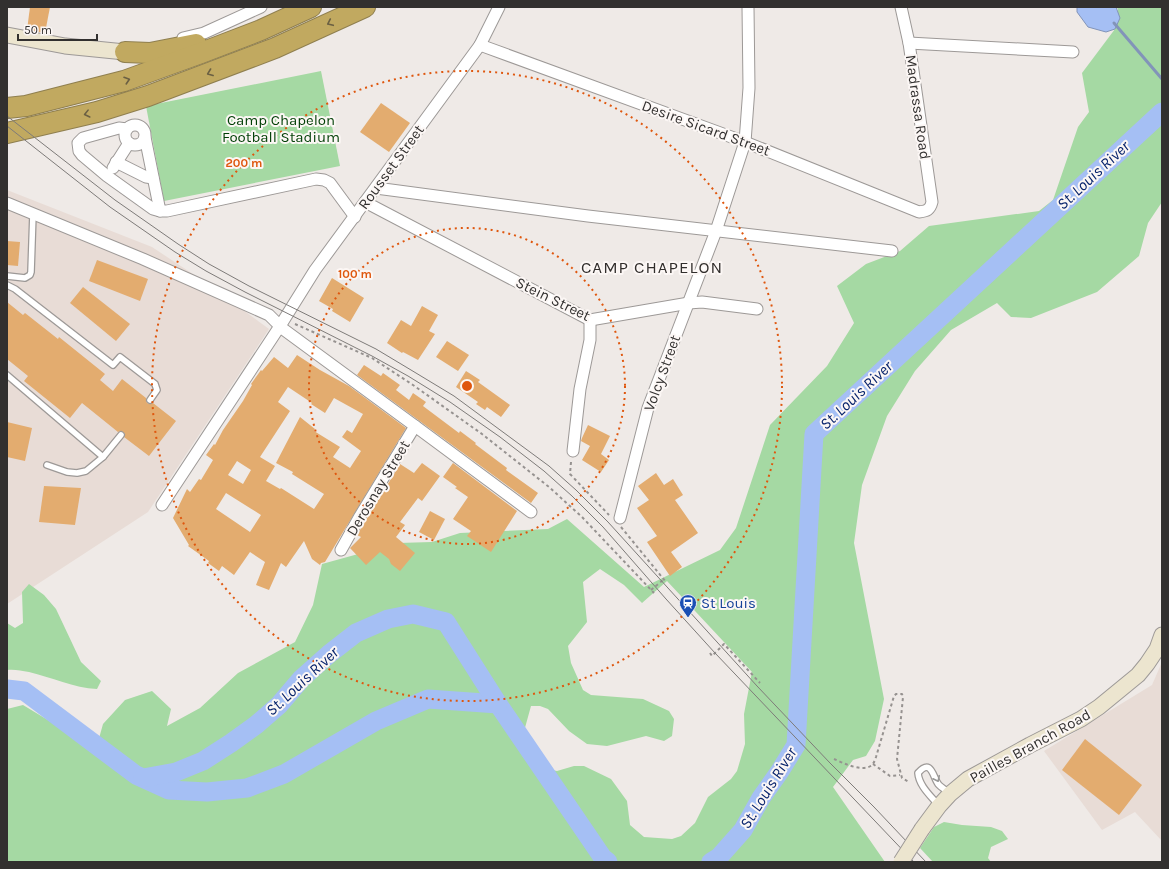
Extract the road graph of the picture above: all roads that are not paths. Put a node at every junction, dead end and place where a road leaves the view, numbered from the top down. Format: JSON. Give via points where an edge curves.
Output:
{"nodes":[{"id":1,"x":261,"y":7,"type":"edge"},
{"id":2,"x":311,"y":7,"type":"edge"},
{"id":3,"x":365,"y":7,"type":"edge"},
{"id":4,"x":499,"y":7,"type":"edge"},
{"id":5,"x":748,"y":7,"type":"edge"},
{"id":6,"x":901,"y":7,"type":"edge"},
{"id":7,"x":261,"y":30,"type":"junction"},
{"id":8,"x":7,"y":35,"type":"edge"},
{"id":9,"x":909,"y":43,"type":"junction"},
{"id":10,"x":480,"y":45,"type":"junction"},
{"id":11,"x":125,"y":52,"type":"junction"},
{"id":12,"x":1073,"y":52,"type":"dead end"},
{"id":13,"x":7,"y":108,"type":"edge"},
{"id":14,"x":127,"y":129,"type":"junction"},
{"id":15,"x":7,"y":133,"type":"edge"},
{"id":16,"x":145,"y":137,"type":"junction"},
{"id":17,"x":745,"y":142,"type":"junction"},
{"id":18,"x":129,"y":143,"type":"junction"},
{"id":19,"x":116,"y":162,"type":"junction"},
{"id":20,"x":108,"y":176,"type":"junction"},
{"id":21,"x":153,"y":178,"type":"junction"},
{"id":22,"x":376,"y":188,"type":"junction"},
{"id":23,"x":365,"y":202,"type":"junction"},
{"id":24,"x":7,"y":203,"type":"edge"},
{"id":25,"x":930,"y":207,"type":"joint"},
{"id":26,"x":160,"y":211,"type":"junction"},
{"id":27,"x":32,"y":213,"type":"junction"},
{"id":28,"x":354,"y":217,"type":"junction"},
{"id":29,"x":716,"y":231,"type":"junction"},
{"id":30,"x":892,"y":251,"type":"dead end"},
{"id":31,"x":7,"y":276,"type":"edge"},
{"id":32,"x":7,"y":285,"type":"edge"},
{"id":33,"x":689,"y":303,"type":"junction"},
{"id":34,"x":757,"y":309,"type":"dead end"},
{"id":35,"x":590,"y":320,"type":"junction"},
{"id":36,"x":280,"y":326,"type":"junction"},
{"id":37,"x":7,"y":375,"type":"edge"},
{"id":38,"x":150,"y":400,"type":"dead end"},
{"id":39,"x":415,"y":426,"type":"junction"},
{"id":40,"x":121,"y":435,"type":"dead end"},
{"id":41,"x":573,"y":451,"type":"road end"},
{"id":42,"x":103,"y":457,"type":"junction"},
{"id":43,"x":47,"y":465,"type":"dead end"},
{"id":44,"x":162,"y":505,"type":"dead end"},
{"id":45,"x":531,"y":512,"type":"dead end"},
{"id":46,"x":619,"y":522,"type":"road end"},
{"id":47,"x":341,"y":550,"type":"dead end"},
{"id":48,"x":1162,"y":635,"type":"edge"},
{"id":49,"x":950,"y":794,"type":"junction"},
{"id":50,"x":939,"y":806,"type":"junction"},
{"id":51,"x":901,"y":862,"type":"edge"}],
"edges":[{"from":1,"to":11,"type":"street","via":[[204,33]]},
{"from":2,"to":7,"type":"highway"},
{"from":3,"to":15,"type":"highway","one_way":true,"via":[[275,48],[148,96],[97,112]]},
{"from":4,"to":10,"type":"street","name":"Rousset Street"},
{"from":5,"to":17,"type":"street","name":"Volcy Street","via":[[749,88]]},
{"from":6,"to":9,"type":"street","name":"Madrassa Road"},
{"from":7,"to":11,"type":"highway","via":[[150,53]]},
{"from":13,"to":7,"type":"highway","one_way":true,"via":[[26,106],[124,81]]},
{"from":8,"to":11,"type":"main road"},
{"from":9,"to":12,"type":"street"},
{"from":9,"to":25,"type":"street","name":"Madrassa Road","via":[[931,191]]},
{"from":10,"to":17,"type":"street","name":"Desire Sicard Street"},
{"from":10,"to":22,"type":"street","name":"Rousset Street"},
{"from":14,"to":16,"type":"street","via":[[132,125],[139,126],[144,130]]},
{"from":14,"to":18,"type":"street","via":[[125,135]]},
{"from":14,"to":20,"type":"street","via":[[119,128],[83,138],[78,143],[82,155]]},
{"from":16,"to":18,"type":"street","via":[[139,144]]},
{"from":16,"to":21,"type":"street"},
{"from":17,"to":25,"type":"street","name":"Desire Sicard Street","via":[[919,212],[927,211]]},
{"from":17,"to":29,"type":"street","name":"Volcy Street"},
{"from":18,"to":19,"type":"street"},
{"from":19,"to":20,"type":"street"},
{"from":19,"to":21,"type":"street","via":[[146,178]]},
{"from":20,"to":26,"type":"street","via":[[153,209]]},
{"from":21,"to":26,"type":"street"},
{"from":22,"to":23,"type":"street","name":"Rousset Street"},
{"from":22,"to":29,"type":"street"},
{"from":23,"to":28,"type":"street","name":"Rousset Street"},
{"from":23,"to":35,"type":"street","name":"Stein Street"},
{"from":24,"to":27,"type":"street"},
{"from":26,"to":28,"type":"street","via":[[316,179],[330,183]]},
{"from":27,"to":31,"type":"lane","via":[[30,275],[25,278]]},
{"from":27,"to":36,"type":"street","via":[[269,315]]},
{"from":28,"to":36,"type":"street","name":"Rousset Street","via":[[315,270]]},
{"from":29,"to":30,"type":"street"},
{"from":29,"to":33,"type":"street","name":"Volcy Street"},
{"from":32,"to":38,"type":"lane","via":[[16,289],[113,365],[120,357],[155,384],[157,390]]},
{"from":33,"to":34,"type":"street","name":"Stein Street","via":[[702,302]]},
{"from":33,"to":35,"type":"street","name":"Stein Street"},
{"from":33,"to":46,"type":"street","name":"Volcy Street","via":[[648,408]]},
{"from":35,"to":41,"type":"street","via":[[590,340],[580,389]]},
{"from":36,"to":39,"type":"street"},
{"from":36,"to":44,"type":"street","name":"Rousset Street"},
{"from":37,"to":42,"type":"lane"},
{"from":39,"to":45,"type":"street"},
{"from":39,"to":47,"type":"street","name":"Derosnay Street"},
{"from":40,"to":42,"type":"lane"},
{"from":42,"to":43,"type":"lane","via":[[86,471],[77,473]]},
{"from":48,"to":49,"type":"main road","name":"Pailles Branch Road","via":[[1157,649],[1138,675],[1100,707],[978,773]]},
{"from":49,"to":50,"type":"main road","name":"Pailles Branch Road"},
{"from":50,"to":49,"type":"lane","one_way":true,"via":[[918,779],[921,769],[930,769],[938,784]]},
{"from":50,"to":51,"type":"main road","name":"Pailles Branch Road","bridge":true}]}
